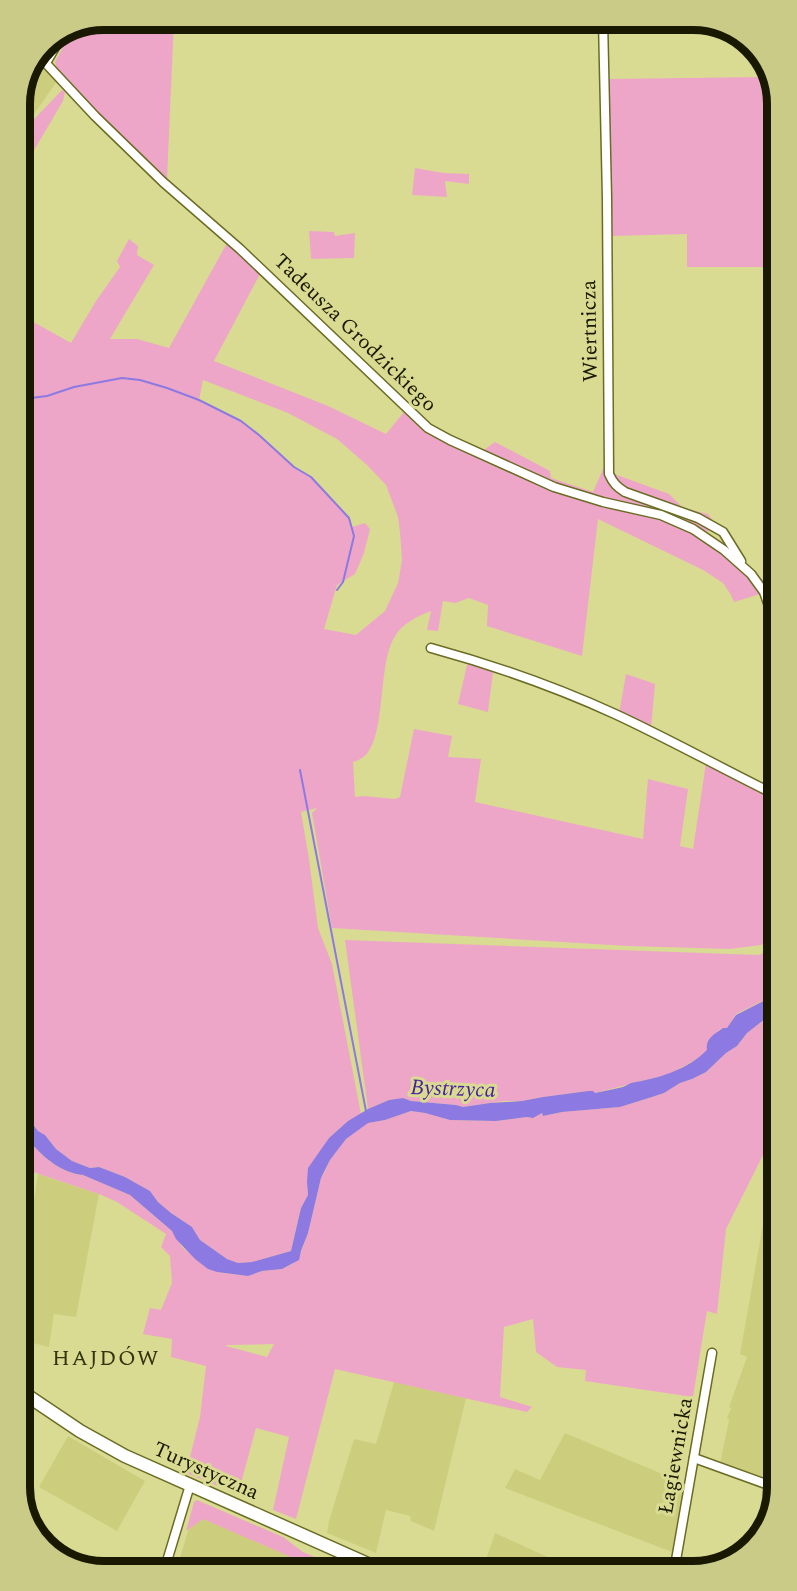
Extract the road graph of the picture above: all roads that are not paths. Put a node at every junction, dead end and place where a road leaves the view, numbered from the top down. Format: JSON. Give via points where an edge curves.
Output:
{"nodes":[{"id":1,"x":603,"y":30,"type":"edge"},
{"id":2,"x":54,"y":49,"type":"edge"},
{"id":3,"x":46,"y":63,"type":"joint"},
{"id":4,"x":740,"y":564,"type":"junction"},
{"id":5,"x":767,"y":602,"type":"edge"},
{"id":6,"x":431,"y":648,"type":"dead end"},
{"id":7,"x":767,"y":790,"type":"edge"},
{"id":8,"x":712,"y":1353,"type":"dead end"},
{"id":9,"x":30,"y":1400,"type":"edge"},
{"id":10,"x":694,"y":1458,"type":"junction"},
{"id":11,"x":767,"y":1484,"type":"edge"},
{"id":12,"x":190,"y":1485,"type":"junction"},
{"id":13,"x":167,"y":1561,"type":"edge"},
{"id":14,"x":361,"y":1561,"type":"edge"},
{"id":15,"x":676,"y":1561,"type":"edge"}],
"edges":[{"from":1,"to":4,"type":"street","name":"Wiertnicza","via":[[609,474],[617,488],[698,518],[723,532]]},
{"from":2,"to":3,"type":"street"},
{"from":3,"to":4,"type":"street","name":"Tadeusza Grodzickiego","via":[[163,182],[351,352],[428,428],[554,487],[681,523]]},
{"from":4,"to":5,"type":"street","name":"Tadeusza Grodzickiego","via":[[761,587]]},
{"from":6,"to":7,"type":"street","via":[[474,659],[574,696]]},
{"from":8,"to":10,"type":"street","name":"Łagiewnicka"},
{"from":9,"to":12,"type":"main road","name":"Turystyczna","via":[[102,1444]]},
{"from":10,"to":11,"type":"street"},
{"from":10,"to":15,"type":"street","name":"Łagiewnicka"},
{"from":12,"to":13,"type":"street"},
{"from":12,"to":14,"type":"main road","name":"Turystyczna"}]}
